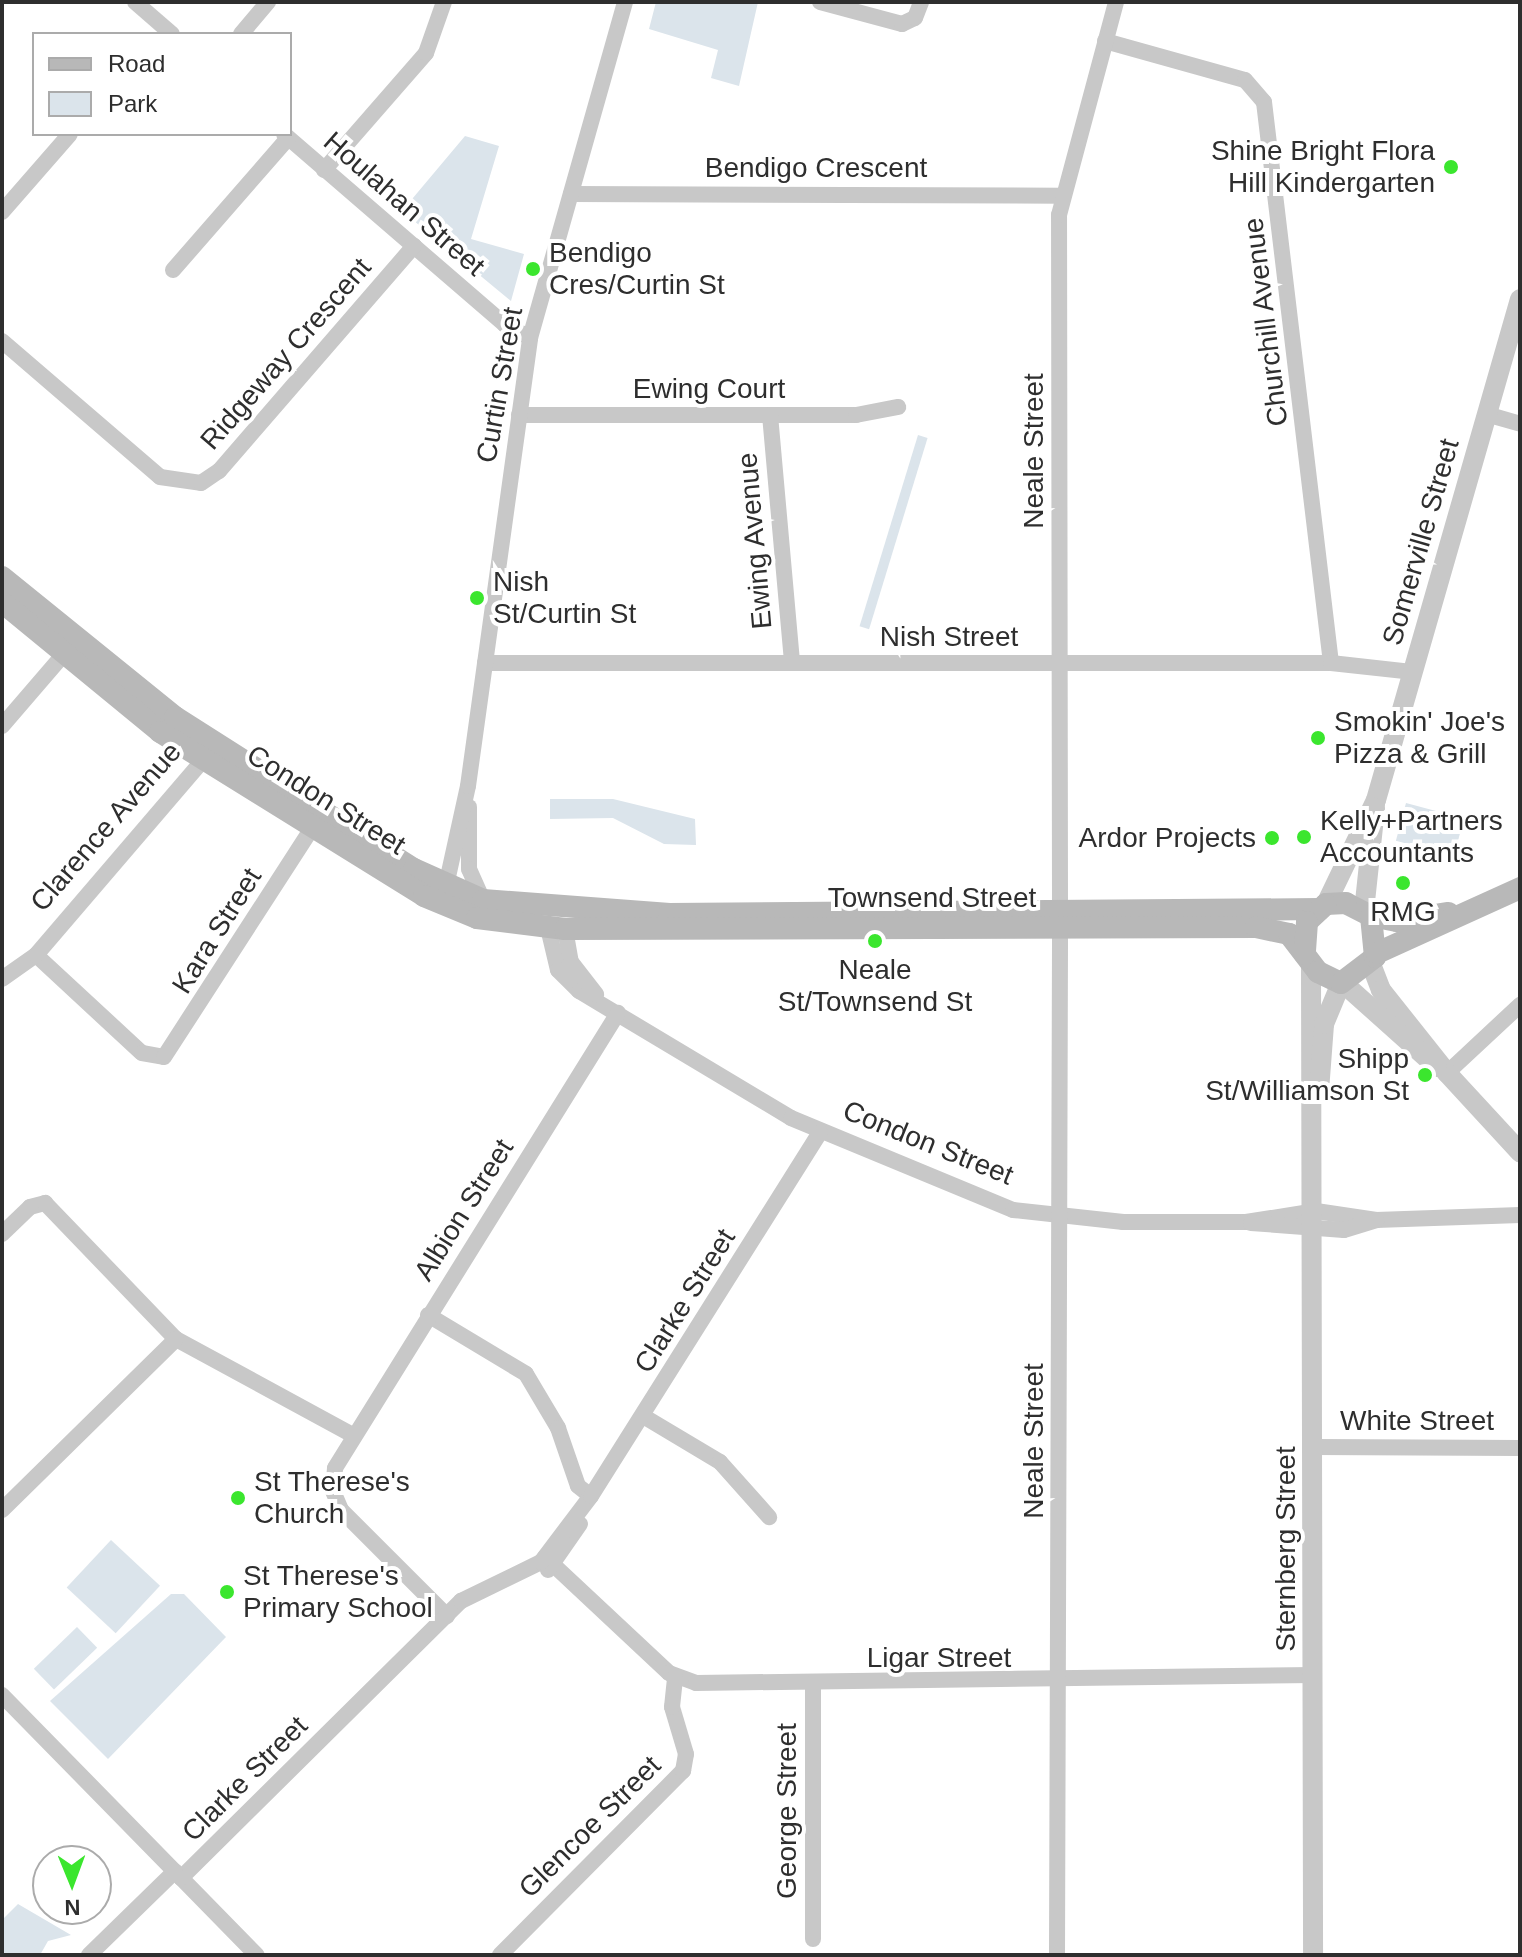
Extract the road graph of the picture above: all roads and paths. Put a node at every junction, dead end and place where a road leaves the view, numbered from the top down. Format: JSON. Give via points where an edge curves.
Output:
{"nodes":[{"id":1,"x":135,"y":2,"type":"edge"},
{"id":2,"x":268,"y":2,"type":"edge"},
{"id":3,"x":444,"y":2,"type":"edge"},
{"id":4,"x":625,"y":2,"type":"edge"},
{"id":5,"x":820,"y":2,"type":"edge"},
{"id":6,"x":921,"y":2,"type":"edge"},
{"id":7,"x":1116,"y":2,"type":"edge"},
{"id":8,"x":164,"y":31,"type":"edge"},
{"id":9,"x":243,"y":32,"type":"edge"},
{"id":10,"x":1105,"y":41,"type":"junction"},
{"id":11,"x":68,"y":136,"type":"edge"},
{"id":12,"x":286,"y":136,"type":"edge"},
{"id":13,"x":324,"y":170,"type":"junction"},
{"id":14,"x":571,"y":194,"type":"junction"},
{"id":15,"x":1061,"y":196,"type":"junction"},
{"id":16,"x":2,"y":212,"type":"edge"},
{"id":17,"x":414,"y":246,"type":"junction"},
{"id":18,"x":173,"y":270,"type":"dead end"},
{"id":19,"x":1520,"y":299,"type":"edge"},
{"id":20,"x":530,"y":338,"type":"junction"},
{"id":21,"x":2,"y":341,"type":"edge"},
{"id":22,"x":898,"y":407,"type":"dead end"},
{"id":23,"x":1486,"y":414,"type":"junction"},
{"id":24,"x":519,"y":415,"type":"junction"},
{"id":25,"x":770,"y":415,"type":"junction"},
{"id":26,"x":1520,"y":424,"type":"edge"},
{"id":27,"x":2,"y":577,"type":"edge"},
{"id":28,"x":2,"y":602,"type":"edge"},
{"id":29,"x":69,"y":648,"type":"junction"},
{"id":30,"x":485,"y":663,"type":"junction"},
{"id":31,"x":792,"y":663,"type":"junction"},
{"id":32,"x":1060,"y":663,"type":"junction"},
{"id":33,"x":1331,"y":663,"type":"junction"},
{"id":34,"x":1412,"y":672,"type":"junction"},
{"id":35,"x":2,"y":726,"type":"edge"},
{"id":36,"x":210,"y":751,"type":"junction"},
{"id":37,"x":468,"y":786,"type":"junction"},
{"id":38,"x":1376,"y":800,"type":"junction"},
{"id":39,"x":313,"y":827,"type":"junction"},
{"id":40,"x":446,"y":886,"type":"junction"},
{"id":41,"x":1520,"y":888,"type":"edge"},
{"id":42,"x":483,"y":900,"type":"junction"},
{"id":43,"x":1323,"y":907,"type":"junction"},
{"id":44,"x":1456,"y":912,"type":"junction"},
{"id":45,"x":1368,"y":914,"type":"junction"},
{"id":46,"x":1060,"y":918,"type":"junction"},
{"id":47,"x":556,"y":922,"type":"junction"},
{"id":48,"x":36,"y":955,"type":"junction"},
{"id":49,"x":1374,"y":958,"type":"junction"},
{"id":50,"x":1308,"y":959,"type":"junction"},
{"id":51,"x":2,"y":979,"type":"edge"},
{"id":52,"x":1342,"y":983,"type":"junction"},
{"id":53,"x":1520,"y":1005,"type":"edge"},
{"id":54,"x":618,"y":1013,"type":"junction"},
{"id":55,"x":1447,"y":1073,"type":"junction"},
{"id":56,"x":820,"y":1132,"type":"junction"},
{"id":57,"x":1314,"y":1143,"type":"junction"},
{"id":58,"x":1520,"y":1152,"type":"edge"},
{"id":59,"x":1520,"y":1215,"type":"edge"},
{"id":60,"x":1061,"y":1219,"type":"junction"},
{"id":61,"x":1316,"y":1221,"type":"junction"},
{"id":62,"x":2,"y":1234,"type":"edge"},
{"id":63,"x":428,"y":1315,"type":"junction"},
{"id":64,"x":176,"y":1339,"type":"junction"},
{"id":65,"x":643,"y":1416,"type":"junction"},
{"id":66,"x":353,"y":1435,"type":"junction"},
{"id":67,"x":1314,"y":1447,"type":"junction"},
{"id":68,"x":1520,"y":1448,"type":"edge"},
{"id":69,"x":591,"y":1496,"type":"junction"},
{"id":70,"x":2,"y":1510,"type":"edge"},
{"id":71,"x":769,"y":1517,"type":"dead end"},
{"id":72,"x":552,"y":1557,"type":"junction"},
{"id":73,"x":447,"y":1616,"type":"junction"},
{"id":74,"x":1314,"y":1675,"type":"junction"},
{"id":75,"x":675,"y":1677,"type":"junction"},
{"id":76,"x":813,"y":1683,"type":"junction"},
{"id":77,"x":1058,"y":1683,"type":"junction"},
{"id":78,"x":2,"y":1695,"type":"edge"},
{"id":79,"x":178,"y":1874,"type":"junction"},
{"id":80,"x":813,"y":1939,"type":"dead end"},
{"id":81,"x":89,"y":1955,"type":"edge"},
{"id":82,"x":257,"y":1955,"type":"edge"},
{"id":83,"x":500,"y":1955,"type":"edge"},
{"id":84,"x":1057,"y":1955,"type":"edge"},
{"id":85,"x":1313,"y":1955,"type":"edge"}],
"edges":[{"from":1,"to":8,"type":"street"},
{"from":2,"to":9,"type":"street"},
{"from":3,"to":13,"type":"street","via":[[426,53]]},
{"from":4,"to":14,"type":"street","name":"Curtin Street"},
{"from":5,"to":6,"type":"street","via":[[902,24],[915,18]]},
{"from":7,"to":10,"type":"street","name":"Neale Street"},
{"from":10,"to":15,"type":"street","name":"Neale Street"},
{"from":10,"to":33,"type":"street","name":"Churchill Avenue","via":[[1245,80],[1264,102]]},
{"from":11,"to":16,"type":"street"},
{"from":12,"to":13,"type":"street","name":"Houlahan Street"},
{"from":12,"to":18,"type":"street"},
{"from":13,"to":17,"type":"street","name":"Houlahan Street"},
{"from":14,"to":15,"type":"street","name":"Bendigo Crescent"},
{"from":14,"to":20,"type":"street","name":"Curtin Street"},
{"from":15,"to":32,"type":"street","name":"Neale Street"},
{"from":17,"to":20,"type":"street","name":"Houlahan Street"},
{"from":17,"to":21,"type":"street","name":"Ridgeway Crescent","via":[[219,471],[201,483],[160,477]]},
{"from":19,"to":23,"type":"street","name":"Somerville Street"},
{"from":20,"to":24,"type":"street","name":"Curtin Street"},
{"from":22,"to":25,"type":"street","name":"Ewing Court"},
{"from":23,"to":26,"type":"street"},
{"from":23,"to":34,"type":"street","name":"Somerville Street"},
{"from":24,"to":25,"type":"street","name":"Ewing Court"},
{"from":24,"to":30,"type":"street","name":"Curtin Street"},
{"from":25,"to":31,"type":"street","name":"Ewing Avenue"},
{"from":27,"to":29,"type":"main road","name":"Condon Street"},
{"from":28,"to":29,"type":"main road","name":"Condon Street"},
{"from":29,"to":35,"type":"street"},
{"from":29,"to":36,"type":"main road","name":"Condon Street"},
{"from":30,"to":31,"type":"street","name":"Nish Street"},
{"from":30,"to":37,"type":"street","name":"Curtin Street"},
{"from":31,"to":32,"type":"street","name":"Nish Street"},
{"from":32,"to":33,"type":"street","name":"Nish Street"},
{"from":32,"to":46,"type":"street","name":"Neale Street"},
{"from":33,"to":34,"type":"street","name":"Nish Street"},
{"from":34,"to":38,"type":"street","name":"Somerville Street"},
{"from":36,"to":39,"type":"main road","name":"Condon Street"},
{"from":36,"to":40,"type":"main road","name":"Condon Street"},
{"from":36,"to":48,"type":"street","name":"Clarence Avenue"},
{"from":37,"to":40,"type":"street","name":"Curtin Street"},
{"from":37,"to":42,"type":"street","name":"Curtin Street","via":[[469,869]]},
{"from":38,"to":43,"type":"street","name":"Somerville Street"},
{"from":38,"to":45,"type":"street","name":"Somerville Street"},
{"from":39,"to":47,"type":"main road","name":"Condon Street","via":[[445,907]]},
{"from":39,"to":48,"type":"street","name":"Kara Street","via":[[163,1066],[142,1053]]},
{"from":40,"to":42,"type":"main road","name":"Condon Street"},
{"from":40,"to":47,"type":"main road","via":[[463,904]]},
{"from":41,"to":44,"type":"main road"},
{"from":42,"to":47,"type":"main road","name":"Condon Street"},
{"from":43,"to":45,"type":"main road"},
{"from":43,"to":46,"type":"main road","name":"Townsend Street"},
{"from":43,"to":50,"type":"main road","via":[[1305,928]]},
{"from":44,"to":45,"type":"main road","via":[[1397,921]]},
{"from":44,"to":49,"type":"main road"},
{"from":45,"to":49,"type":"main road"},
{"from":46,"to":47,"type":"main road","name":"Townsend Street"},
{"from":46,"to":50,"type":"main road","name":"Townsend Street","via":[[1268,928],[1289,934]]},
{"from":46,"to":60,"type":"street","name":"Neale Street"},
{"from":47,"to":54,"type":"street","name":"Condon Street","via":[[563,977]]},
{"from":48,"to":51,"type":"street","name":"Clarence Avenue"},
{"from":49,"to":52,"type":"main road"},
{"from":49,"to":55,"type":"street","via":[[1381,990]]},
{"from":50,"to":52,"type":"main road"},
{"from":50,"to":57,"type":"street","name":"Sternberg Street","via":[[1306,1036]]},
{"from":52,"to":55,"type":"street"},
{"from":52,"to":57,"type":"street","name":"Sternberg Street","via":[[1324,1024]]},
{"from":53,"to":55,"type":"street"},
{"from":54,"to":56,"type":"street","name":"Condon Street"},
{"from":54,"to":63,"type":"street","name":"Albion Street"},
{"from":55,"to":58,"type":"street"},
{"from":56,"to":60,"type":"street","name":"Condon Street","via":[[992,1204]]},
{"from":56,"to":65,"type":"street","name":"Clarke Street"},
{"from":57,"to":61,"type":"street","name":"Sternberg Street"},
{"from":59,"to":61,"type":"street","name":"Condon Street"},
{"from":60,"to":61,"type":"street","name":"Condon Street"},
{"from":60,"to":77,"type":"street","name":"Neale Street"},
{"from":61,"to":67,"type":"street","name":"Sternberg Street"},
{"from":62,"to":64,"type":"street","via":[[40,1195]]},
{"from":63,"to":66,"type":"street","name":"Albion Street"},
{"from":63,"to":69,"type":"street","via":[[526,1374],[558,1428],[578,1486]]},
{"from":64,"to":66,"type":"street"},
{"from":64,"to":70,"type":"street"},
{"from":65,"to":69,"type":"street","name":"Clarke Street"},
{"from":65,"to":71,"type":"street","via":[[720,1462]]},
{"from":66,"to":73,"type":"street","via":[[335,1468],[336,1503]]},
{"from":67,"to":68,"type":"street","name":"White Street"},
{"from":67,"to":74,"type":"street","name":"Sternberg Street"},
{"from":69,"to":72,"type":"street","name":"Clarke Street"},
{"from":72,"to":73,"type":"street","name":"Clarke Street"},
{"from":72,"to":75,"type":"street"},
{"from":73,"to":79,"type":"street","name":"Clarke Street"},
{"from":74,"to":77,"type":"street","name":"Ligar Street"},
{"from":74,"to":85,"type":"street","name":"Sternberg Street"},
{"from":75,"to":76,"type":"street","name":"Ligar Street"},
{"from":75,"to":83,"type":"street","name":"Glencoe Street","via":[[672,1707],[686,1754],[683,1771]]},
{"from":76,"to":77,"type":"street","name":"Ligar Street"},
{"from":76,"to":80,"type":"street","name":"George Street"},
{"from":77,"to":84,"type":"street","name":"Neale Street"},
{"from":78,"to":79,"type":"street"},
{"from":79,"to":81,"type":"street","name":"Clarke Street"},
{"from":79,"to":82,"type":"street"}]}
